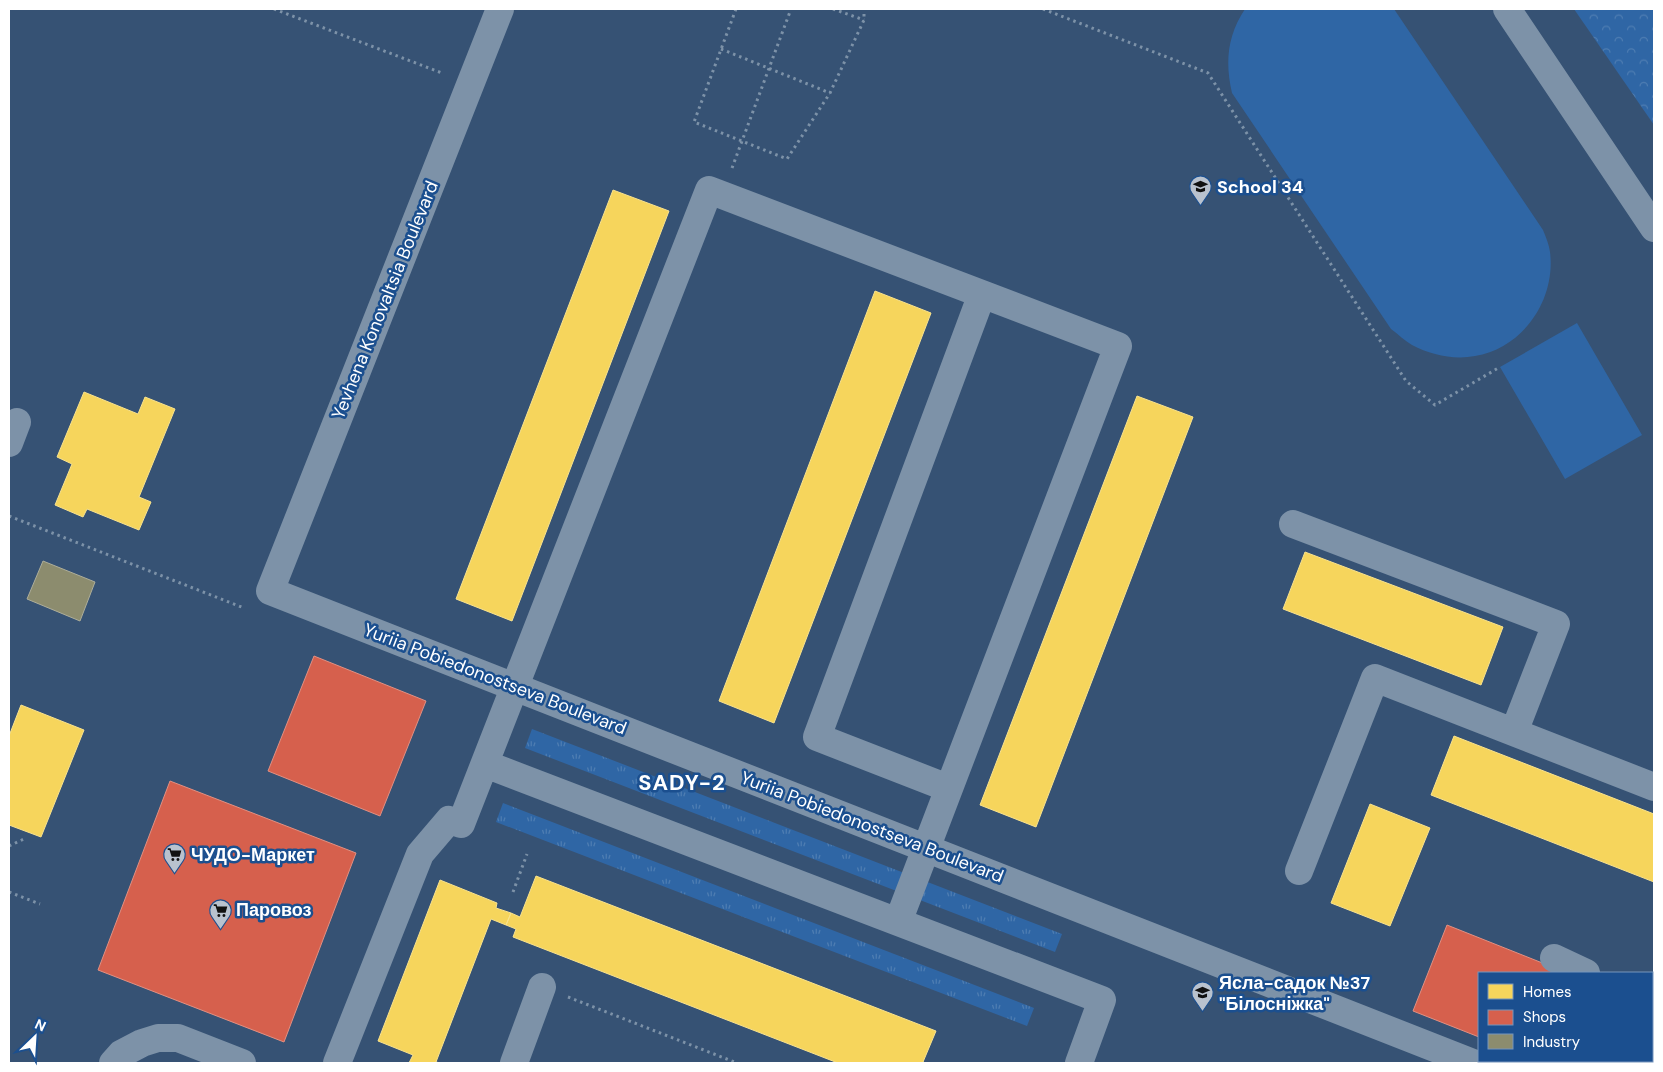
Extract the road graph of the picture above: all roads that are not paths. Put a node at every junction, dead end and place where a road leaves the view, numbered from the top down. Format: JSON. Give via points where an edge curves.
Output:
{"nodes":[{"id":1,"x":500,"y":9,"type":"edge"},
{"id":2,"x":1506,"y":9,"type":"edge"},
{"id":3,"x":1654,"y":228,"type":"edge"},
{"id":4,"x":982,"y":294,"type":"junction"},
{"id":5,"x":1293,"y":524,"type":"dead end"},
{"id":6,"x":270,"y":590,"type":"joint"},
{"id":7,"x":515,"y":687,"type":"junction"},
{"id":8,"x":1514,"y":732,"type":"junction"},
{"id":9,"x":485,"y":764,"type":"junction"},
{"id":10,"x":1654,"y":787,"type":"edge"},
{"id":11,"x":948,"y":788,"type":"junction"},
{"id":12,"x":926,"y":848,"type":"junction"},
{"id":13,"x":1299,"y":871,"type":"dead end"},
{"id":14,"x":898,"y":922,"type":"junction"},
{"id":15,"x":1554,"y":958,"type":"dead end"},
{"id":16,"x":1584,"y":972,"type":"edge"},
{"id":17,"x":542,"y":986,"type":"road end"},
{"id":18,"x":113,"y":1063,"type":"edge"},
{"id":19,"x":242,"y":1063,"type":"edge"},
{"id":20,"x":337,"y":1063,"type":"edge"},
{"id":21,"x":514,"y":1063,"type":"edge"},
{"id":22,"x":1079,"y":1063,"type":"edge"},
{"id":23,"x":1473,"y":1063,"type":"edge"}],
"edges":[{"from":1,"to":6,"type":"street","name":"Yevhena Konovaltsia Boulevard"},
{"from":2,"to":3,"type":"street"},
{"from":4,"to":7,"type":"street","via":[[709,190]]},
{"from":4,"to":11,"type":"street","via":[[817,737]]},
{"from":4,"to":11,"type":"street","via":[[1118,346]]},
{"from":5,"to":8,"type":"street","via":[[1556,624]]},
{"from":6,"to":7,"type":"street","name":"Yuriia Pobiedonostseva Boulevard"},
{"from":7,"to":9,"type":"street"},
{"from":7,"to":12,"type":"street","name":"Yuriia Pobiedonostseva Boulevard"},
{"from":8,"to":10,"type":"street"},
{"from":8,"to":13,"type":"street","via":[[1375,678]]},
{"from":9,"to":14,"type":"street"},
{"from":9,"to":20,"type":"street","via":[[461,824],[449,820],[420,854]]},
{"from":11,"to":12,"type":"street"},
{"from":12,"to":14,"type":"street"},
{"from":12,"to":23,"type":"street","name":"Yuriia Pobiedonostseva Boulevard"},
{"from":14,"to":22,"type":"street","via":[[1102,1000]]},
{"from":15,"to":16,"type":"street"},
{"from":17,"to":21,"type":"street"},
{"from":18,"to":19,"type":"street","via":[[121,1054],[158,1038],[178,1038]]}]}
